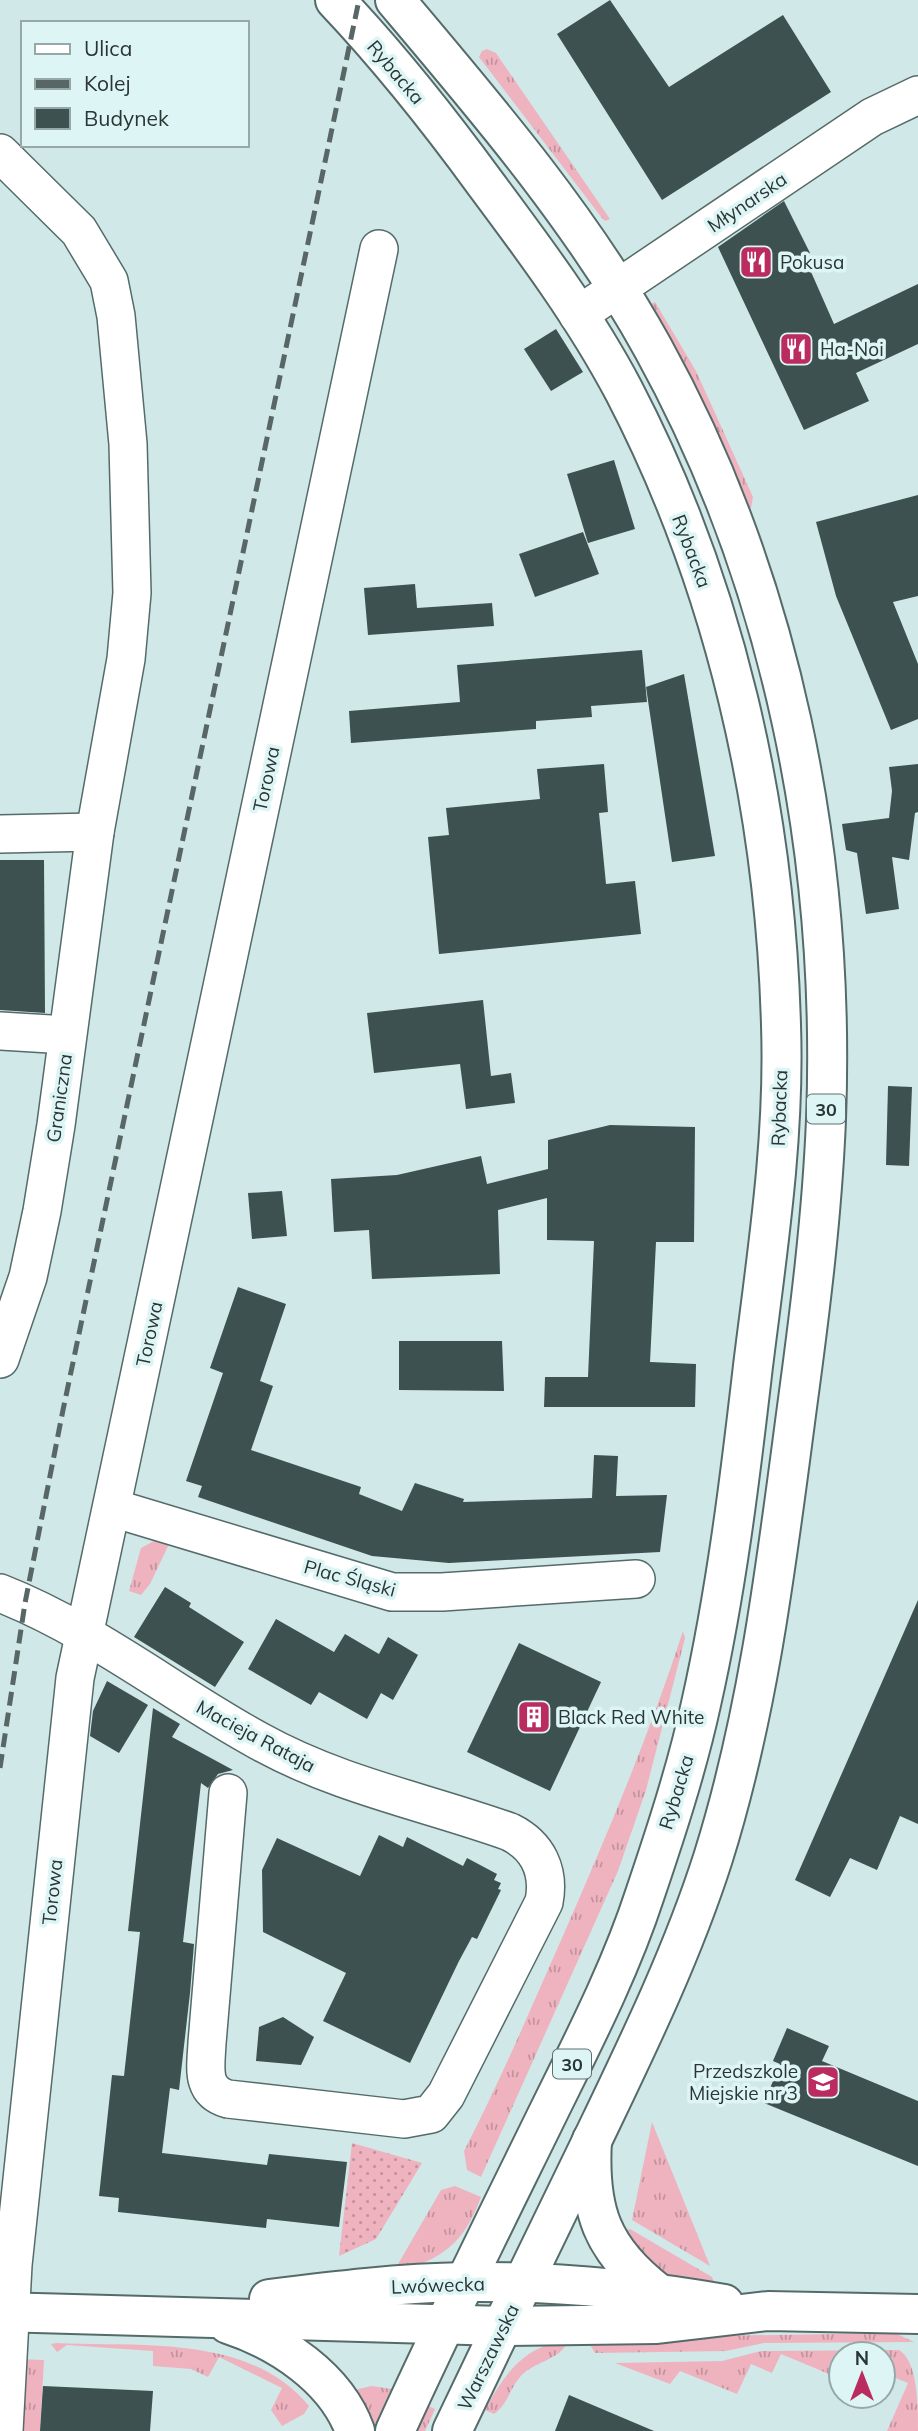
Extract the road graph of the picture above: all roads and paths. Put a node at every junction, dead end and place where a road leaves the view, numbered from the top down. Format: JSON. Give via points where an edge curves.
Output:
{"nodes":[{"id":1,"x":335,"y":0,"type":"edge"},
{"id":2,"x":396,"y":0,"type":"edge"},
{"id":3,"x":918,"y":95,"type":"edge"},
{"id":4,"x":0,"y":153,"type":"edge"},
{"id":5,"x":379,"y":249,"type":"dead end"},
{"id":6,"x":618,"y":289,"type":"junction"},
{"id":7,"x":578,"y":315,"type":"junction"},
{"id":8,"x":95,"y":832,"type":"junction"},
{"id":9,"x":0,"y":834,"type":"edge"},
{"id":10,"x":0,"y":1031,"type":"edge"},
{"id":11,"x":67,"y":1035,"type":"junction"},
{"id":12,"x":0,"y":1359,"type":"edge"},
{"id":13,"x":113,"y":1508,"type":"junction"},
{"id":14,"x":636,"y":1579,"type":"dead end"},
{"id":15,"x":0,"y":1593,"type":"edge"},
{"id":16,"x":84,"y":1636,"type":"junction"},
{"id":17,"x":228,"y":1793,"type":"dead end"},
{"id":18,"x":592,"y":2140,"type":"junction"},
{"id":19,"x":464,"y":2282,"type":"junction"},
{"id":20,"x":525,"y":2283,"type":"junction"},
{"id":21,"x":658,"y":2293,"type":"junction"},
{"id":22,"x":768,"y":2311,"type":"junction"},
{"id":23,"x":5,"y":2312,"type":"edge"},
{"id":24,"x":107,"y":2313,"type":"junction"},
{"id":25,"x":918,"y":2314,"type":"edge"},
{"id":26,"x":199,"y":2315,"type":"junction"},
{"id":27,"x":443,"y":2325,"type":"junction"},
{"id":28,"x":503,"y":2326,"type":"junction"},
{"id":29,"x":4,"y":2431,"type":"edge"},
{"id":30,"x":355,"y":2431,"type":"edge"},
{"id":31,"x":395,"y":2431,"type":"edge"},
{"id":32,"x":452,"y":2431,"type":"edge"}],
"edges":[{"from":1,"to":7,"type":"main road","name":"Rybacka","number":"30","via":[[451,137]]},
{"from":2,"to":6,"type":"main road","number":"30","via":[[508,136]]},
{"from":3,"to":6,"type":"street","name":"Młynarska","via":[[872,117]]},
{"from":4,"to":8,"type":"street","name":"Graniczna","via":[[87,242],[109,281],[116,316],[128,444],[132,593],[126,659]]},
{"from":5,"to":13,"type":"street","name":"Torowa"},
{"from":6,"to":7,"type":"street","name":"Młynarska"},
{"from":6,"to":18,"type":"main road","number":"30","via":[[670,381],[713,473],[775,648],[813,840],[827,1068],[819,1229],[756,1687],[713,1857],[647,2024]]},
{"from":7,"to":19,"type":"main road","name":"Rybacka","number":"30","via":[[625,394],[687,533],[736,684],[760,809],[775,934],[782,1028],[779,1131],[738,1493],[700,1710],[644,1899],[593,2022]]},
{"from":8,"to":9,"type":"street"},
{"from":8,"to":11,"type":"street","name":"Graniczna"},
{"from":10,"to":11,"type":"street"},
{"from":11,"to":12,"type":"street","name":"Graniczna","via":[[39,1224],[16,1320]]},
{"from":13,"to":14,"type":"street","name":"Plac Śląski","via":[[391,1592]]},
{"from":13,"to":16,"type":"street","name":"Torowa"},
{"from":15,"to":16,"type":"street","name":"Macieja Rataja"},
{"from":16,"to":17,"type":"street","name":"Macieja Rataja","via":[[298,1760],[348,1781],[510,1832],[528,1843],[543,1867],[544,1902],[446,2095],[431,2113],[404,2119],[228,2099],[212,2092],[205,2076]]},
{"from":16,"to":23,"type":"street","name":"Torowa","via":[[69,1723]]},
{"from":18,"to":20,"type":"main road","number":"30"},
{"from":18,"to":21,"type":"main road","via":[[592,2190],[603,2230],[629,2269]]},
{"from":19,"to":20,"type":"main road","name":"Lwówecka"},
{"from":19,"to":24,"type":"main road","name":"Lwówecka"},
{"from":19,"to":27,"type":"main road","number":"30"},
{"from":20,"to":21,"type":"main road","name":"Lwówecka"},
{"from":20,"to":28,"type":"main road","name":"Warszawska","number":"30"},
{"from":21,"to":22,"type":"main road","name":"Lwówecka"},
{"from":22,"to":25,"type":"main road","name":"Lwówecka"},
{"from":22,"to":28,"type":"main road","name":"Lwówecka","via":[[657,2324]]},
{"from":23,"to":24,"type":"main road","name":"Lwówecka"},
{"from":23,"to":29,"type":"street","name":"Torowa"},
{"from":24,"to":26,"type":"main road","name":"Lwówecka"},
{"from":26,"to":27,"type":"main road","name":"Lwówecka"},
{"from":26,"to":30,"type":"main road","via":[[253,2334],[300,2361],[335,2394]]},
{"from":27,"to":28,"type":"main road","name":"Lwówecka"},
{"from":27,"to":31,"type":"main road","number":"30"},
{"from":28,"to":32,"type":"main road","name":"Warszawska","number":"30"}]}
